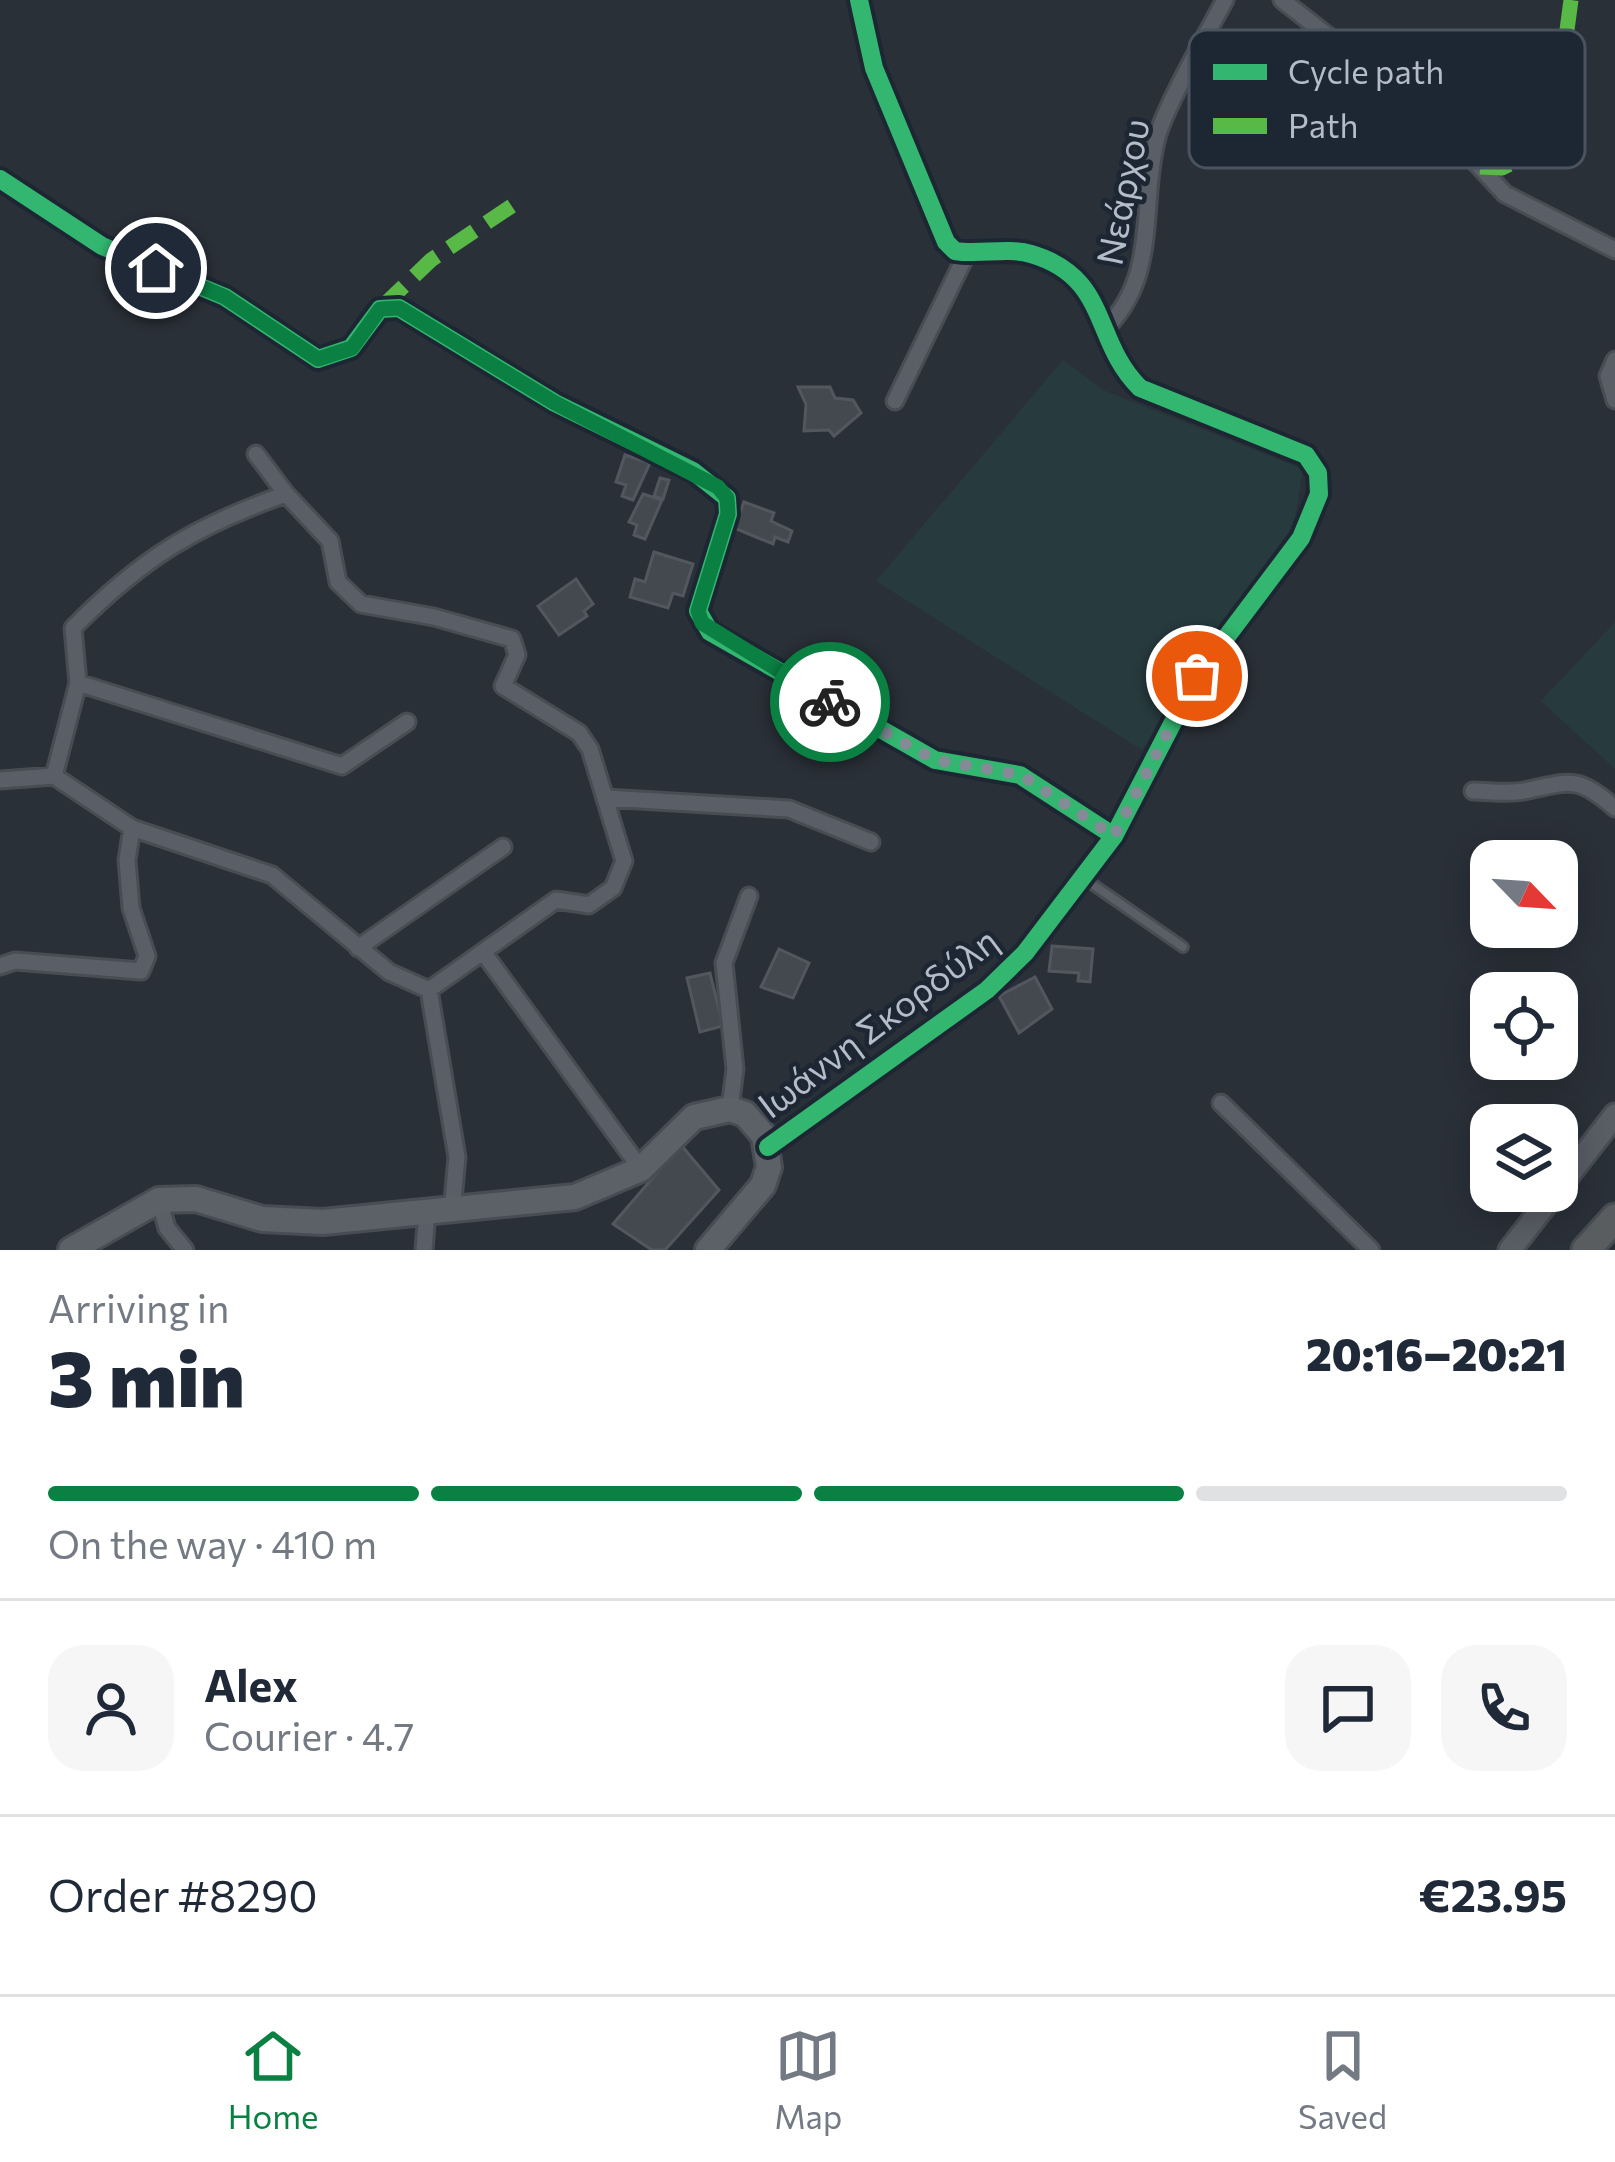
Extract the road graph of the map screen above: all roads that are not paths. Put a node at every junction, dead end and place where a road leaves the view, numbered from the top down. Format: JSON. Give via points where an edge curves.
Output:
{"nodes":[{"id":1,"x":859,"y":0,"type":"edge"},
{"id":2,"x":1225,"y":0,"type":"edge"},
{"id":3,"x":1282,"y":0,"type":"edge"},
{"id":4,"x":1210,"y":30,"type":"edge"},
{"id":5,"x":1320,"y":30,"type":"edge"},
{"id":6,"x":1189,"y":72,"type":"edge"},
{"id":7,"x":1481,"y":168,"type":"edge"},
{"id":8,"x":0,"y":178,"type":"edge"},
{"id":9,"x":1615,"y":250,"type":"edge"},
{"id":10,"x":967,"y":253,"type":"junction"},
{"id":11,"x":1107,"y":327,"type":"junction"},
{"id":12,"x":1615,"y":360,"type":"edge"},
{"id":13,"x":1615,"y":400,"type":"edge"},
{"id":14,"x":895,"y":401,"type":"dead end"},
{"id":15,"x":256,"y":454,"type":"dead end"},
{"id":16,"x":286,"y":494,"type":"junction"},
{"id":17,"x":78,"y":683,"type":"junction"},
{"id":18,"x":407,"y":722,"type":"dead end"},
{"id":19,"x":54,"y":776,"type":"junction"},
{"id":20,"x":0,"y":780,"type":"edge"},
{"id":21,"x":1473,"y":791,"type":"dead end"},
{"id":22,"x":606,"y":798,"type":"junction"},
{"id":23,"x":1615,"y":808,"type":"edge"},
{"id":24,"x":132,"y":828,"type":"junction"},
{"id":25,"x":1114,"y":836,"type":"junction"},
{"id":26,"x":871,"y":842,"type":"dead end"},
{"id":27,"x":503,"y":847,"type":"dead end"},
{"id":28,"x":1081,"y":876,"type":"junction"},
{"id":29,"x":748,"y":896,"type":"dead end"},
{"id":30,"x":1183,"y":947,"type":"dead end"},
{"id":31,"x":358,"y":948,"type":"junction"},
{"id":32,"x":483,"y":952,"type":"junction"},
{"id":33,"x":0,"y":966,"type":"edge"},
{"id":34,"x":429,"y":990,"type":"junction"},
{"id":35,"x":1221,"y":1103,"type":"dead end"},
{"id":36,"x":730,"y":1109,"type":"junction"},
{"id":37,"x":1615,"y":1115,"type":"edge"},
{"id":38,"x":768,"y":1147,"type":"junction"},
{"id":39,"x":1578,"y":1163,"type":"edge"},
{"id":40,"x":641,"y":1169,"type":"junction"},
{"id":41,"x":159,"y":1201,"type":"junction"},
{"id":42,"x":439,"y":1212,"type":"junction"},
{"id":43,"x":1540,"y":1212,"type":"edge"},
{"id":44,"x":1615,"y":1218,"type":"edge"},
{"id":45,"x":70,"y":1250,"type":"edge"},
{"id":46,"x":185,"y":1250,"type":"edge"},
{"id":47,"x":424,"y":1250,"type":"edge"},
{"id":48,"x":708,"y":1250,"type":"edge"},
{"id":49,"x":1371,"y":1250,"type":"edge"},
{"id":50,"x":1510,"y":1250,"type":"edge"},
{"id":51,"x":1586,"y":1250,"type":"edge"}],
"edges":[{"from":1,"to":10,"type":"street","via":[[874,68],[946,242]]},
{"from":2,"to":4,"type":"street","name":"Νεάρχου"},
{"from":3,"to":5,"type":"street"},
{"from":6,"to":11,"type":"street","name":"Νεάρχου","via":[[1158,134],[1145,254],[1128,305]]},
{"from":7,"to":9,"type":"street","via":[[1505,194]]},
{"from":8,"to":25,"type":"street","via":[[102,246],[225,297],[318,359],[352,348],[380,309],[399,308],[555,403],[718,487],[728,514],[698,611],[710,632],[935,760],[1021,775]]},
{"from":10,"to":11,"type":"street","name":"Ιωάννη Σκορδύλη","via":[[1025,252],[1056,263],[1084,283]]},
{"from":10,"to":14,"type":"street"},
{"from":11,"to":25,"type":"street","name":"Ιωάννη Σκορδύλη","via":[[1140,388],[1306,455],[1319,494],[1282,569],[1197,676]]},
{"from":12,"to":13,"type":"street","via":[[1608,376]]},
{"from":15,"to":16,"type":"street"},
{"from":16,"to":17,"type":"street","via":[[196,527],[107,593],[73,628]]},
{"from":16,"to":22,"type":"street","via":[[330,541],[338,582],[362,604],[512,639],[517,655],[502,686],[579,733]]},
{"from":17,"to":18,"type":"street","via":[[342,766]]},
{"from":17,"to":19,"type":"street"},
{"from":19,"to":20,"type":"street"},
{"from":19,"to":24,"type":"street"},
{"from":21,"to":23,"type":"street","via":[[1572,781]]},
{"from":22,"to":26,"type":"street","via":[[789,808]]},
{"from":22,"to":32,"type":"street","via":[[624,861],[613,888],[589,905],[556,900]]},
{"from":24,"to":31,"type":"street","via":[[272,875]]},
{"from":24,"to":33,"type":"street","via":[[127,860],[147,956],[141,970]]},
{"from":25,"to":28,"type":"street","name":"Ιωάννη Σκορδύλη"},
{"from":27,"to":31,"type":"street"},
{"from":28,"to":30,"type":"lane"},
{"from":28,"to":38,"type":"street","name":"Ιωάννη Σκορδύλη","via":[[987,990]]},
{"from":29,"to":36,"type":"street","via":[[724,962],[735,1070]]},
{"from":31,"to":34,"type":"street"},
{"from":32,"to":34,"type":"street"},
{"from":32,"to":40,"type":"street"},
{"from":34,"to":42,"type":"street","via":[[458,1157]]},
{"from":35,"to":49,"type":"street"},
{"from":36,"to":38,"type":"main road","via":[[745,1114]]},
{"from":36,"to":40,"type":"main road","via":[[694,1117]]},
{"from":37,"to":39,"type":"street"},
{"from":38,"to":48,"type":"main road","via":[[763,1185]]},
{"from":40,"to":42,"type":"main road","via":[[574,1197]]},
{"from":41,"to":42,"type":"main road","via":[[196,1199],[262,1219],[323,1222]]},
{"from":41,"to":45,"type":"main road"},
{"from":41,"to":46,"type":"street"},
{"from":42,"to":47,"type":"street"},
{"from":43,"to":50,"type":"street"},
{"from":44,"to":51,"type":"highway"}]}
